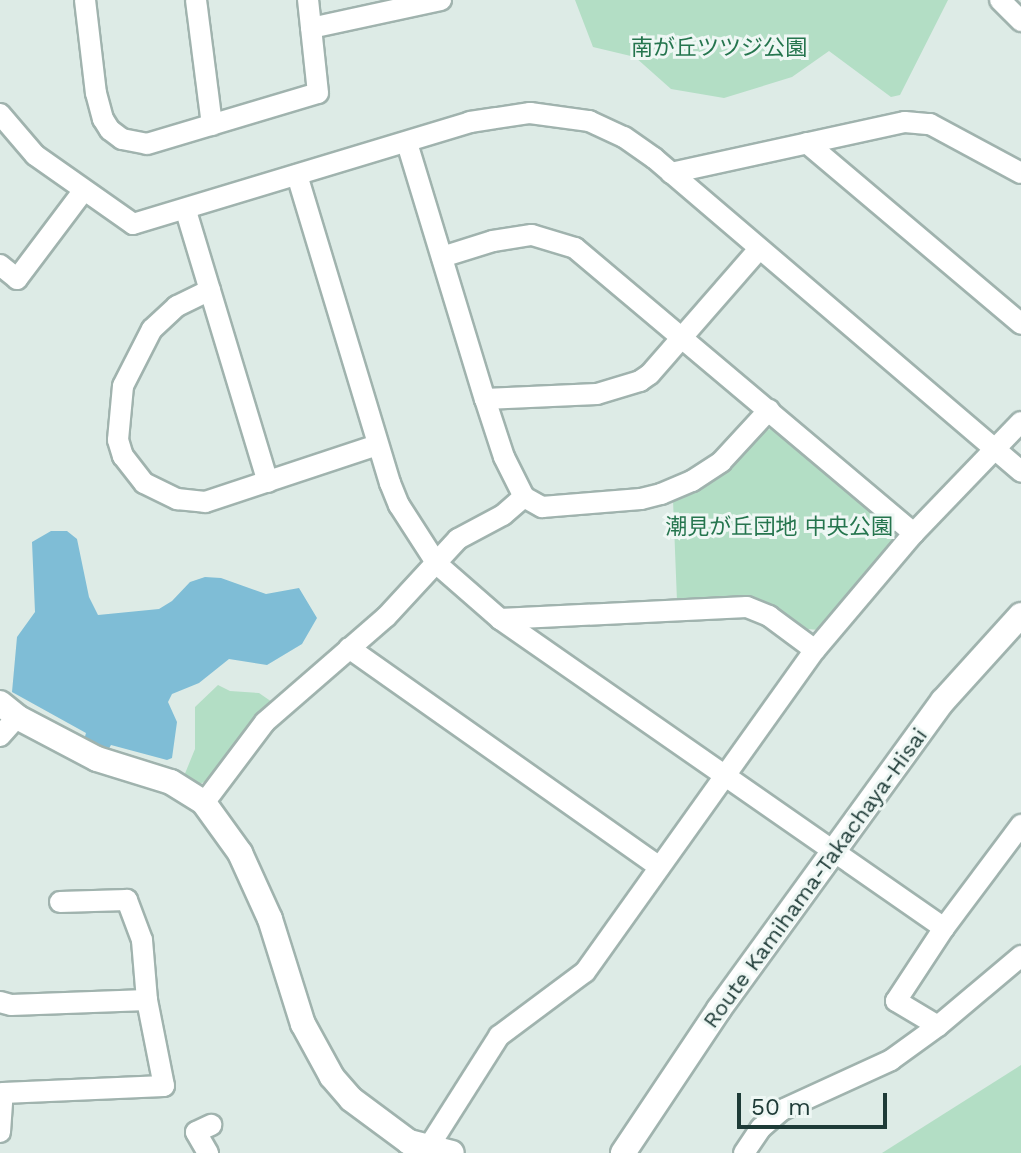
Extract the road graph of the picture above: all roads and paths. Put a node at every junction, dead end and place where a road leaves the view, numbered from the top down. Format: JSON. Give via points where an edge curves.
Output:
{"nodes":[{"id":1,"x":85,"y":0,"type":"edge"},
{"id":2,"x":196,"y":0,"type":"edge"},
{"id":3,"x":308,"y":0,"type":"edge"},
{"id":4,"x":441,"y":0,"type":"edge"},
{"id":5,"x":1000,"y":0,"type":"edge"},
{"id":6,"x":418,"y":3,"type":"edge"},
{"id":7,"x":1021,"y":21,"type":"edge"},
{"id":8,"x":311,"y":28,"type":"junction"},
{"id":9,"x":0,"y":114,"type":"edge"},
{"id":10,"x":212,"y":125,"type":"junction"},
{"id":11,"x":407,"y":143,"type":"junction"},
{"id":12,"x":807,"y":143,"type":"junction"},
{"id":13,"x":671,"y":173,"type":"junction"},
{"id":14,"x":1021,"y":173,"type":"edge"},
{"id":15,"x":297,"y":175,"type":"junction"},
{"id":16,"x":84,"y":190,"type":"junction"},
{"id":17,"x":186,"y":211,"type":"junction"},
{"id":18,"x":759,"y":249,"type":"junction"},
{"id":19,"x":442,"y":257,"type":"junction"},
{"id":20,"x":0,"y":265,"type":"edge"},
{"id":21,"x":210,"y":290,"type":"junction"},
{"id":22,"x":1021,"y":324,"type":"edge"},
{"id":23,"x":683,"y":337,"type":"junction"},
{"id":24,"x":485,"y":399,"type":"junction"},
{"id":25,"x":769,"y":410,"type":"junction"},
{"id":26,"x":1021,"y":422,"type":"edge"},
{"id":27,"x":377,"y":445,"type":"junction"},
{"id":28,"x":993,"y":448,"type":"junction"},
{"id":29,"x":1021,"y":472,"type":"edge"},
{"id":30,"x":268,"y":482,"type":"junction"},
{"id":31,"x":524,"y":497,"type":"junction"},
{"id":32,"x":914,"y":533,"type":"junction"},
{"id":33,"x":437,"y":564,"type":"junction"},
{"id":34,"x":1021,"y":615,"type":"edge"},
{"id":35,"x":500,"y":619,"type":"junction"},
{"id":36,"x":349,"y":648,"type":"junction"},
{"id":37,"x":815,"y":650,"type":"junction"},
{"id":38,"x":8,"y":710,"type":"edge"},
{"id":39,"x":0,"y":736,"type":"edge"},
{"id":40,"x":723,"y":775,"type":"junction"},
{"id":41,"x":204,"y":803,"type":"junction"},
{"id":42,"x":1021,"y":825,"type":"edge"},
{"id":43,"x":832,"y":852,"type":"junction"},
{"id":44,"x":659,"y":867,"type":"junction"},
{"id":45,"x":60,"y":902,"type":"dead end"},
{"id":46,"x":944,"y":928,"type":"junction"},
{"id":47,"x":1021,"y":956,"type":"edge"},
{"id":48,"x":147,"y":1000,"type":"junction"},
{"id":49,"x":0,"y":1002,"type":"edge"},
{"id":50,"x":938,"y":1026,"type":"junction"},
{"id":51,"x":211,"y":1125,"type":"dead end"},
{"id":52,"x":0,"y":1132,"type":"edge"},
{"id":53,"x":428,"y":1148,"type":"junction"},
{"id":54,"x":208,"y":1153,"type":"edge"},
{"id":55,"x":452,"y":1153,"type":"edge"},
{"id":56,"x":623,"y":1153,"type":"edge"},
{"id":57,"x":744,"y":1153,"type":"edge"}],
"edges":[{"from":1,"to":10,"type":"street","via":[[96,93],[110,130],[122,139],[147,144]]},
{"from":2,"to":10,"type":"street"},
{"from":3,"to":8,"type":"street"},
{"from":4,"to":6,"type":"street"},
{"from":5,"to":7,"type":"street"},
{"from":6,"to":8,"type":"street"},
{"from":8,"to":10,"type":"street","via":[[318,93]]},
{"from":9,"to":16,"type":"street","via":[[35,155]]},
{"from":11,"to":13,"type":"street","via":[[490,118],[550,113],[589,121],[624,137]]},
{"from":11,"to":15,"type":"street"},
{"from":11,"to":19,"type":"street"},
{"from":12,"to":13,"type":"street"},
{"from":12,"to":14,"type":"street","via":[[922,122]]},
{"from":12,"to":22,"type":"street"},
{"from":13,"to":18,"type":"street"},
{"from":15,"to":17,"type":"street"},
{"from":15,"to":27,"type":"street"},
{"from":16,"to":17,"type":"street","via":[[133,224]]},
{"from":16,"to":20,"type":"street","via":[[17,279]]},
{"from":17,"to":21,"type":"street"},
{"from":18,"to":23,"type":"street"},
{"from":18,"to":28,"type":"street"},
{"from":19,"to":23,"type":"street","via":[[515,236],[562,242]]},
{"from":19,"to":24,"type":"street"},
{"from":21,"to":30,"type":"street"},
{"from":21,"to":30,"type":"street","via":[[163,318],[134,359],[120,400],[118,440],[123,456],[144,483],[186,501],[205,502]]},
{"from":23,"to":24,"type":"street","via":[[650,374],[627,386],[597,394]]},
{"from":23,"to":25,"type":"street"},
{"from":24,"to":31,"type":"street"},
{"from":25,"to":31,"type":"street","via":[[721,462],[678,488],[641,499],[542,507]]},
{"from":25,"to":32,"type":"street"},
{"from":26,"to":28,"type":"street"},
{"from":27,"to":30,"type":"street"},
{"from":27,"to":33,"type":"street","via":[[399,505]]},
{"from":28,"to":29,"type":"street"},
{"from":28,"to":32,"type":"street"},
{"from":31,"to":33,"type":"street","via":[[458,539]]},
{"from":32,"to":37,"type":"street"},
{"from":33,"to":35,"type":"street"},
{"from":33,"to":36,"type":"street"},
{"from":34,"to":43,"type":"main road","name":"Route Kamihama-Takachaya-Hisai","via":[[943,701]]},
{"from":35,"to":37,"type":"street","via":[[747,607],[769,616]]},
{"from":35,"to":40,"type":"street"},
{"from":36,"to":41,"type":"street","via":[[265,722]]},
{"from":36,"to":44,"type":"street"},
{"from":37,"to":40,"type":"street"},
{"from":38,"to":39,"type":"street"},
{"from":38,"to":41,"type":"main road","via":[[97,759],[171,782]]},
{"from":40,"to":43,"type":"street"},
{"from":40,"to":44,"type":"street"},
{"from":41,"to":53,"type":"main road","via":[[232,840],[258,892],[313,1048],[351,1099],[409,1142]]},
{"from":42,"to":46,"type":"street"},
{"from":43,"to":46,"type":"street"},
{"from":43,"to":56,"type":"main road","name":"Route Kamihama-Takachaya-Hisai"},
{"from":44,"to":53,"type":"street","via":[[585,972],[499,1036]]},
{"from":45,"to":48,"type":"street","via":[[127,900],[142,940]]},
{"from":46,"to":50,"type":"street","via":[[896,1001]]},
{"from":47,"to":50,"type":"street"},
{"from":48,"to":49,"type":"street"},
{"from":48,"to":52,"type":"street","via":[[164,1086],[3,1093]]},
{"from":50,"to":57,"type":"street","via":[[866,1074],[789,1105],[768,1121]]},
{"from":51,"to":54,"type":"street","via":[[196,1132]]},
{"from":53,"to":55,"type":"main road"}]}
